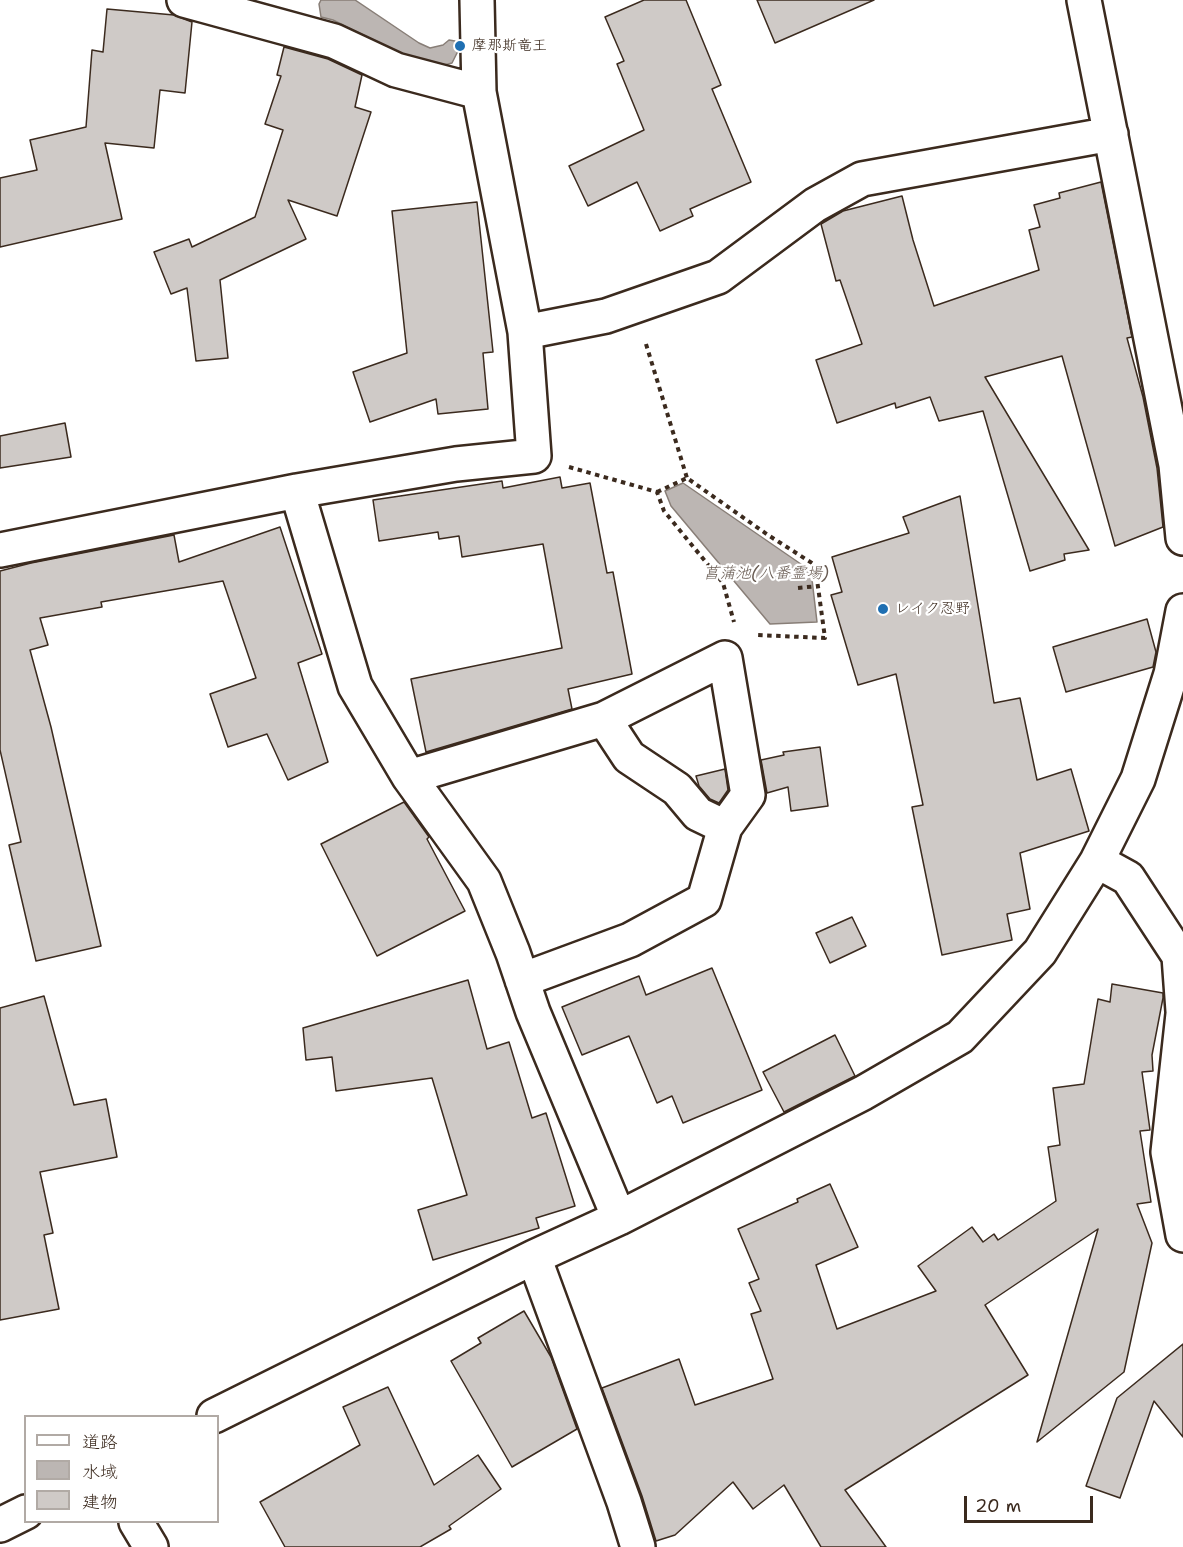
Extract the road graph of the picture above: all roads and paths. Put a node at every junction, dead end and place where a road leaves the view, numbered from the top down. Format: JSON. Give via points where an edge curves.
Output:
{"nodes":[{"id":1,"x":184,"y":0,"type":"edge"},
{"id":2,"x":477,"y":0,"type":"edge"},
{"id":3,"x":1084,"y":0,"type":"edge"},
{"id":4,"x":479,"y":92,"type":"junction"},
{"id":5,"x":1111,"y":134,"type":"junction"},
{"id":6,"x":634,"y":307,"type":"junction"},
{"id":7,"x":525,"y":332,"type":"junction"},
{"id":8,"x":534,"y":456,"type":"junction"},
{"id":9,"x":687,"y":478,"type":"junction"},
{"id":10,"x":297,"y":490,"type":"junction"},
{"id":11,"x":657,"y":492,"type":"junction"},
{"id":12,"x":1183,"y":538,"type":"edge"},
{"id":13,"x":0,"y":550,"type":"edge"},
{"id":14,"x":818,"y":586,"type":"junction"},
{"id":15,"x":798,"y":588,"type":"dead end"},
{"id":16,"x":1183,"y":611,"type":"edge"},
{"id":17,"x":736,"y":630,"type":"dead end"},
{"id":18,"x":753,"y":634,"type":"dead end"},
{"id":19,"x":604,"y":719,"type":"junction"},
{"id":20,"x":409,"y":777,"type":"junction"},
{"id":21,"x":725,"y":827,"type":"junction"},
{"id":22,"x":1097,"y":861,"type":"junction"},
{"id":23,"x":522,"y":980,"type":"junction"},
{"id":24,"x":1183,"y":1012,"type":"edge"},
{"id":25,"x":620,"y":1218,"type":"junction"},
{"id":26,"x":1183,"y":1235,"type":"edge"},
{"id":27,"x":534,"y":1257,"type":"junction"},
{"id":28,"x":216,"y":1415,"type":"edge"},
{"id":29,"x":24,"y":1513,"type":"edge"},
{"id":30,"x":137,"y":1523,"type":"edge"},
{"id":31,"x":0,"y":1525,"type":"edge"},
{"id":32,"x":151,"y":1547,"type":"edge"},
{"id":33,"x":638,"y":1547,"type":"edge"}],
"edges":[{"from":1,"to":4,"type":"street","via":[[334,41],[396,70]]},
{"from":2,"to":4,"type":"street"},
{"from":3,"to":5,"type":"street"},
{"from":4,"to":7,"type":"street"},
{"from":5,"to":6,"type":"street","via":[[862,178],[815,205],[718,278]]},
{"from":5,"to":12,"type":"street","via":[[1176,465]]},
{"from":6,"to":7,"type":"street"},
{"from":6,"to":9,"type":"path"},
{"from":7,"to":8,"type":"street"},
{"from":8,"to":10,"type":"street","via":[[456,464]]},
{"from":8,"to":11,"type":"path"},
{"from":9,"to":11,"type":"path"},
{"from":9,"to":14,"type":"path","via":[[815,565]]},
{"from":10,"to":13,"type":"street"},
{"from":10,"to":20,"type":"street","via":[[355,686]]},
{"from":11,"to":17,"type":"path","via":[[664,511],[723,583]]},
{"from":14,"to":15,"type":"path"},
{"from":14,"to":18,"type":"path","via":[[825,638]]},
{"from":16,"to":22,"type":"street","via":[[1172,674],[1138,779]]},
{"from":19,"to":20,"type":"street"},
{"from":19,"to":21,"type":"street","via":[[629,757],[677,789],[698,814]]},
{"from":19,"to":21,"type":"street","via":[[725,658],[748,795]]},
{"from":20,"to":23,"type":"street","via":[[484,881]]},
{"from":21,"to":23,"type":"street","via":[[704,900],[630,940]]},
{"from":22,"to":24,"type":"street","via":[[1128,878],[1179,956]]},
{"from":22,"to":25,"type":"street","via":[[1040,952],[960,1037]]},
{"from":23,"to":25,"type":"street"},
{"from":24,"to":26,"type":"street","via":[[1168,1152]]},
{"from":25,"to":27,"type":"street"},
{"from":27,"to":28,"type":"street"},
{"from":27,"to":33,"type":"street"},
{"from":29,"to":31,"type":"street"},
{"from":30,"to":32,"type":"street"}]}
